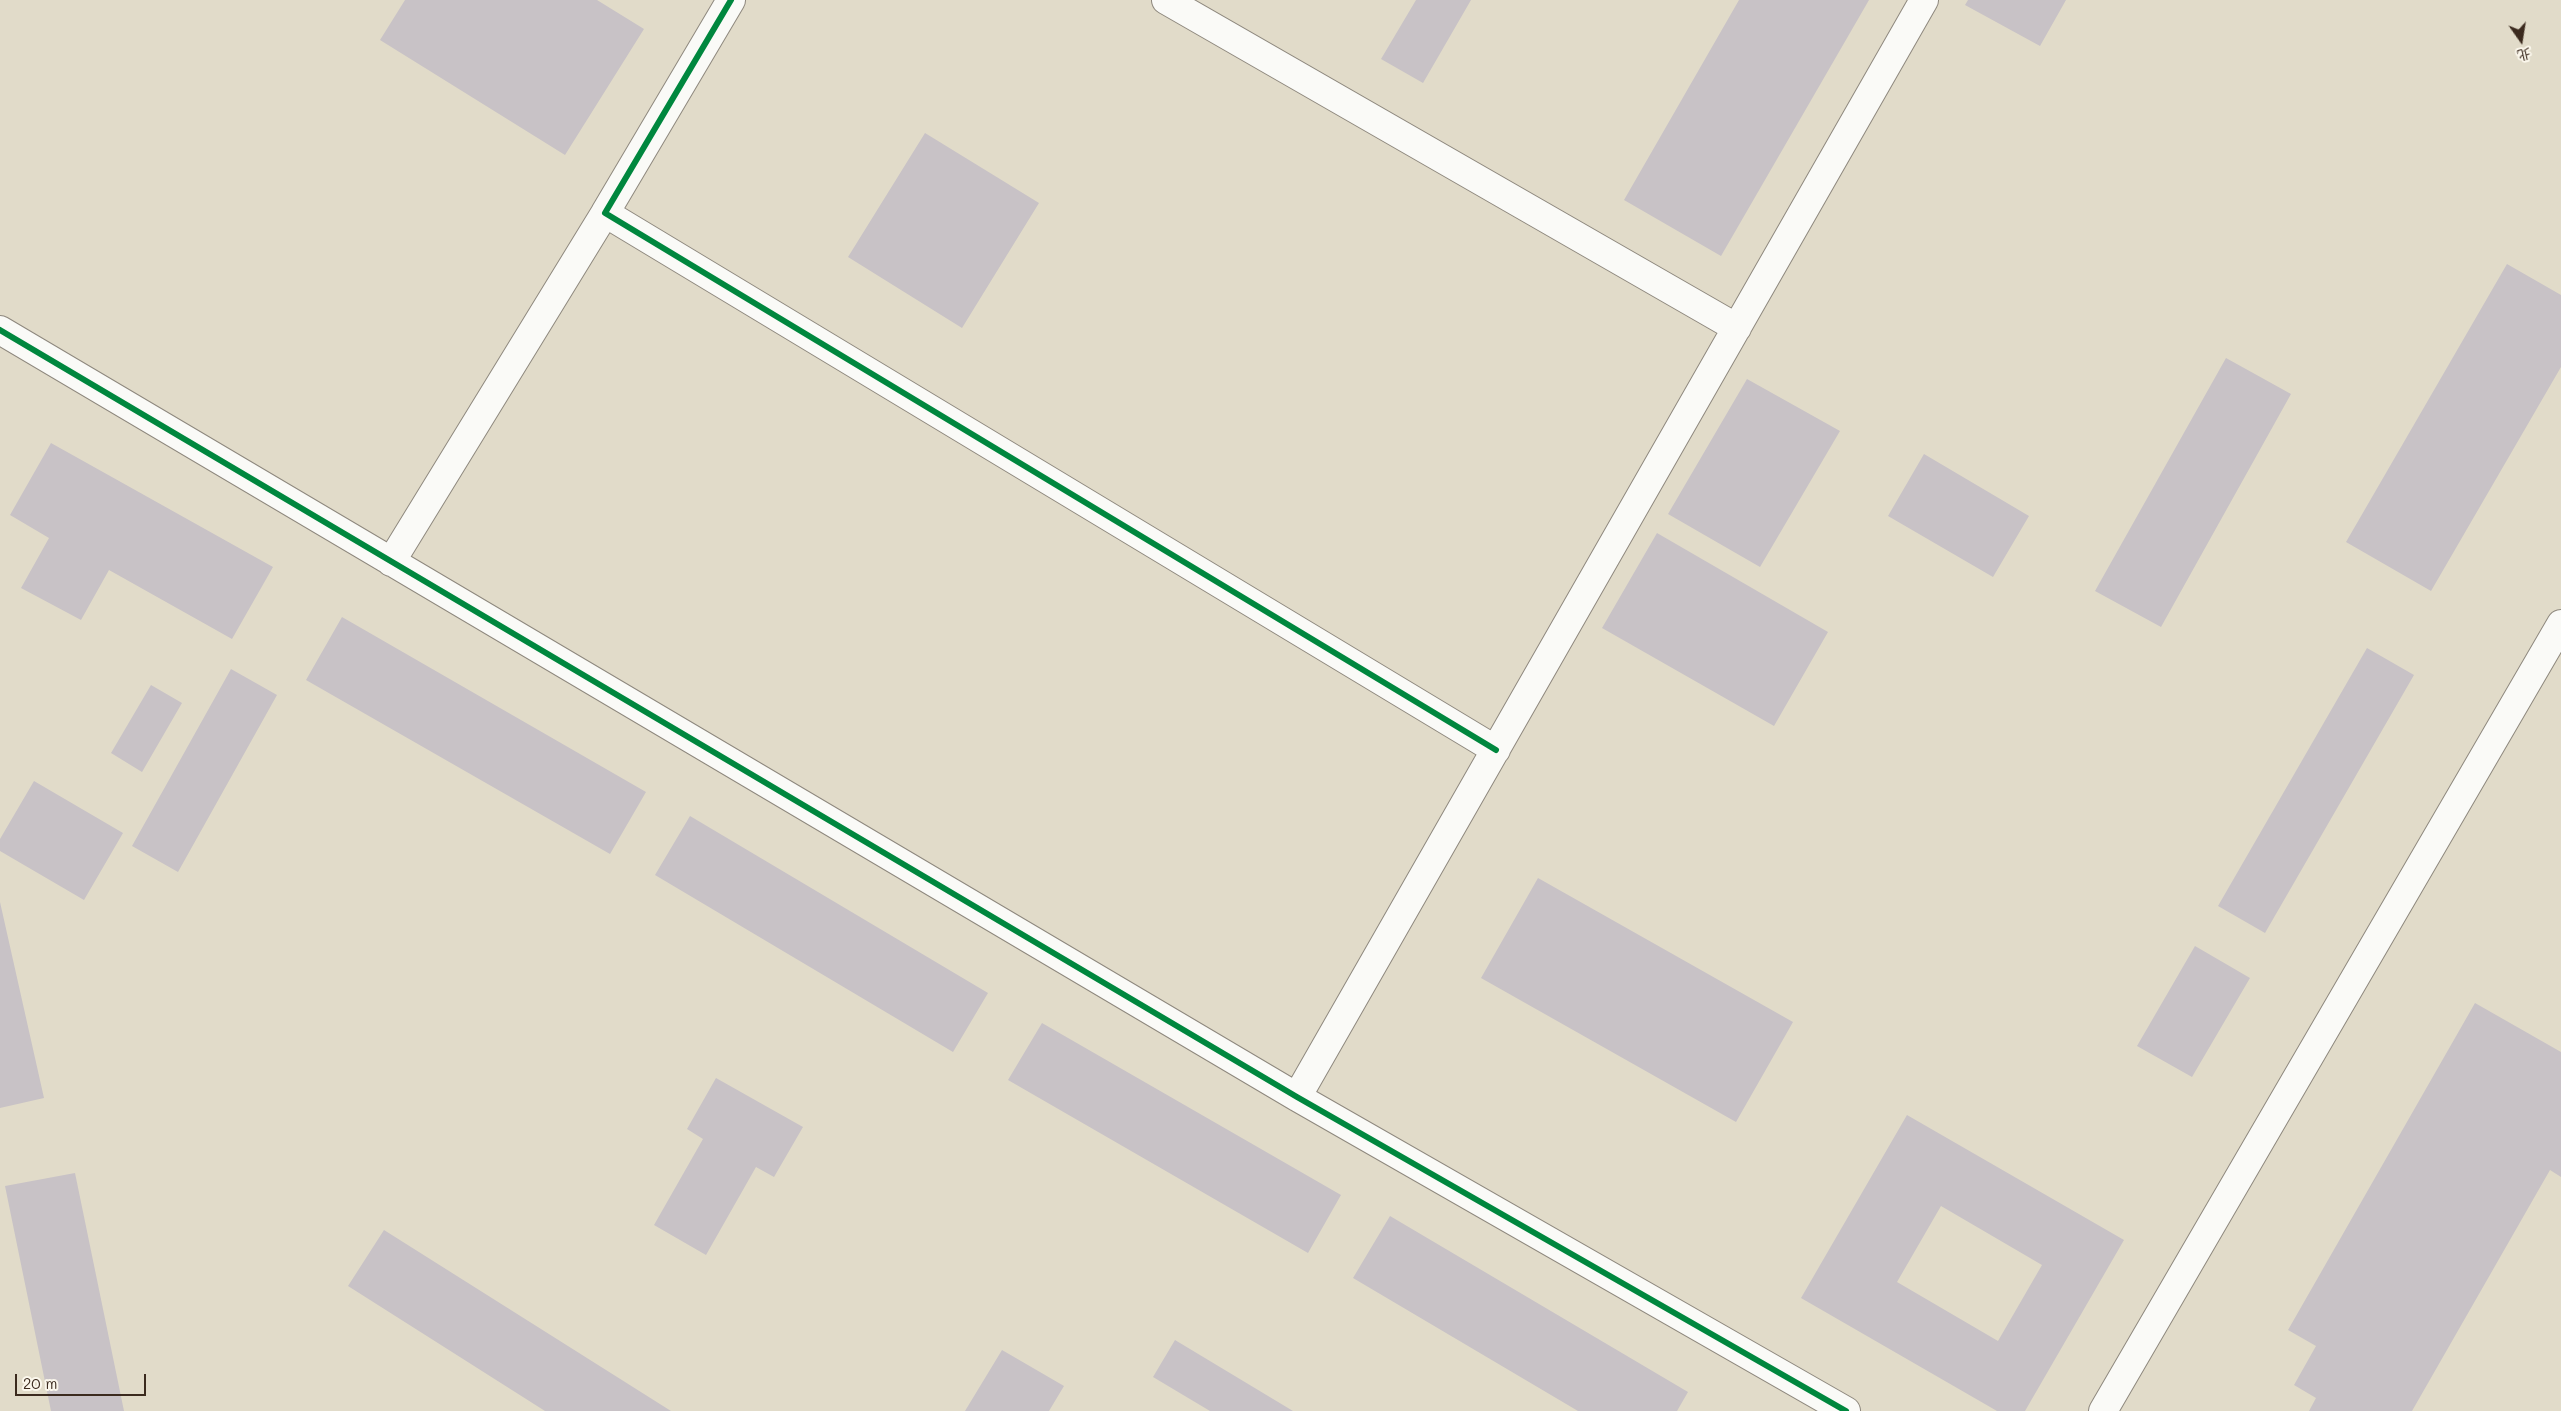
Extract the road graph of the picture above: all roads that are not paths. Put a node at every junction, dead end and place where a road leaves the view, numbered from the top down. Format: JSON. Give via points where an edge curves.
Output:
{"nodes":[{"id":1,"x":730,"y":0,"type":"edge"},
{"id":2,"x":1166,"y":0,"type":"edge"},
{"id":3,"x":1924,"y":0,"type":"edge"},
{"id":4,"x":605,"y":213,"type":"junction"},
{"id":5,"x":1737,"y":328,"type":"junction"},
{"id":6,"x":0,"y":330,"type":"edge"},
{"id":7,"x":391,"y":562,"type":"junction"},
{"id":8,"x":2561,"y":624,"type":"edge"},
{"id":9,"x":1496,"y":750,"type":"junction"},
{"id":10,"x":1298,"y":1097,"type":"junction"},
{"id":11,"x":1846,"y":1411,"type":"edge"},
{"id":12,"x":2103,"y":1411,"type":"edge"}],
"edges":[{"from":1,"to":4,"type":"street"},
{"from":2,"to":5,"type":"street"},
{"from":3,"to":5,"type":"street"},
{"from":4,"to":7,"type":"street"},
{"from":4,"to":9,"type":"street"},
{"from":5,"to":9,"type":"street"},
{"from":6,"to":7,"type":"street"},
{"from":7,"to":10,"type":"street"},
{"from":8,"to":12,"type":"street"},
{"from":9,"to":10,"type":"street"},
{"from":10,"to":11,"type":"street"}]}
